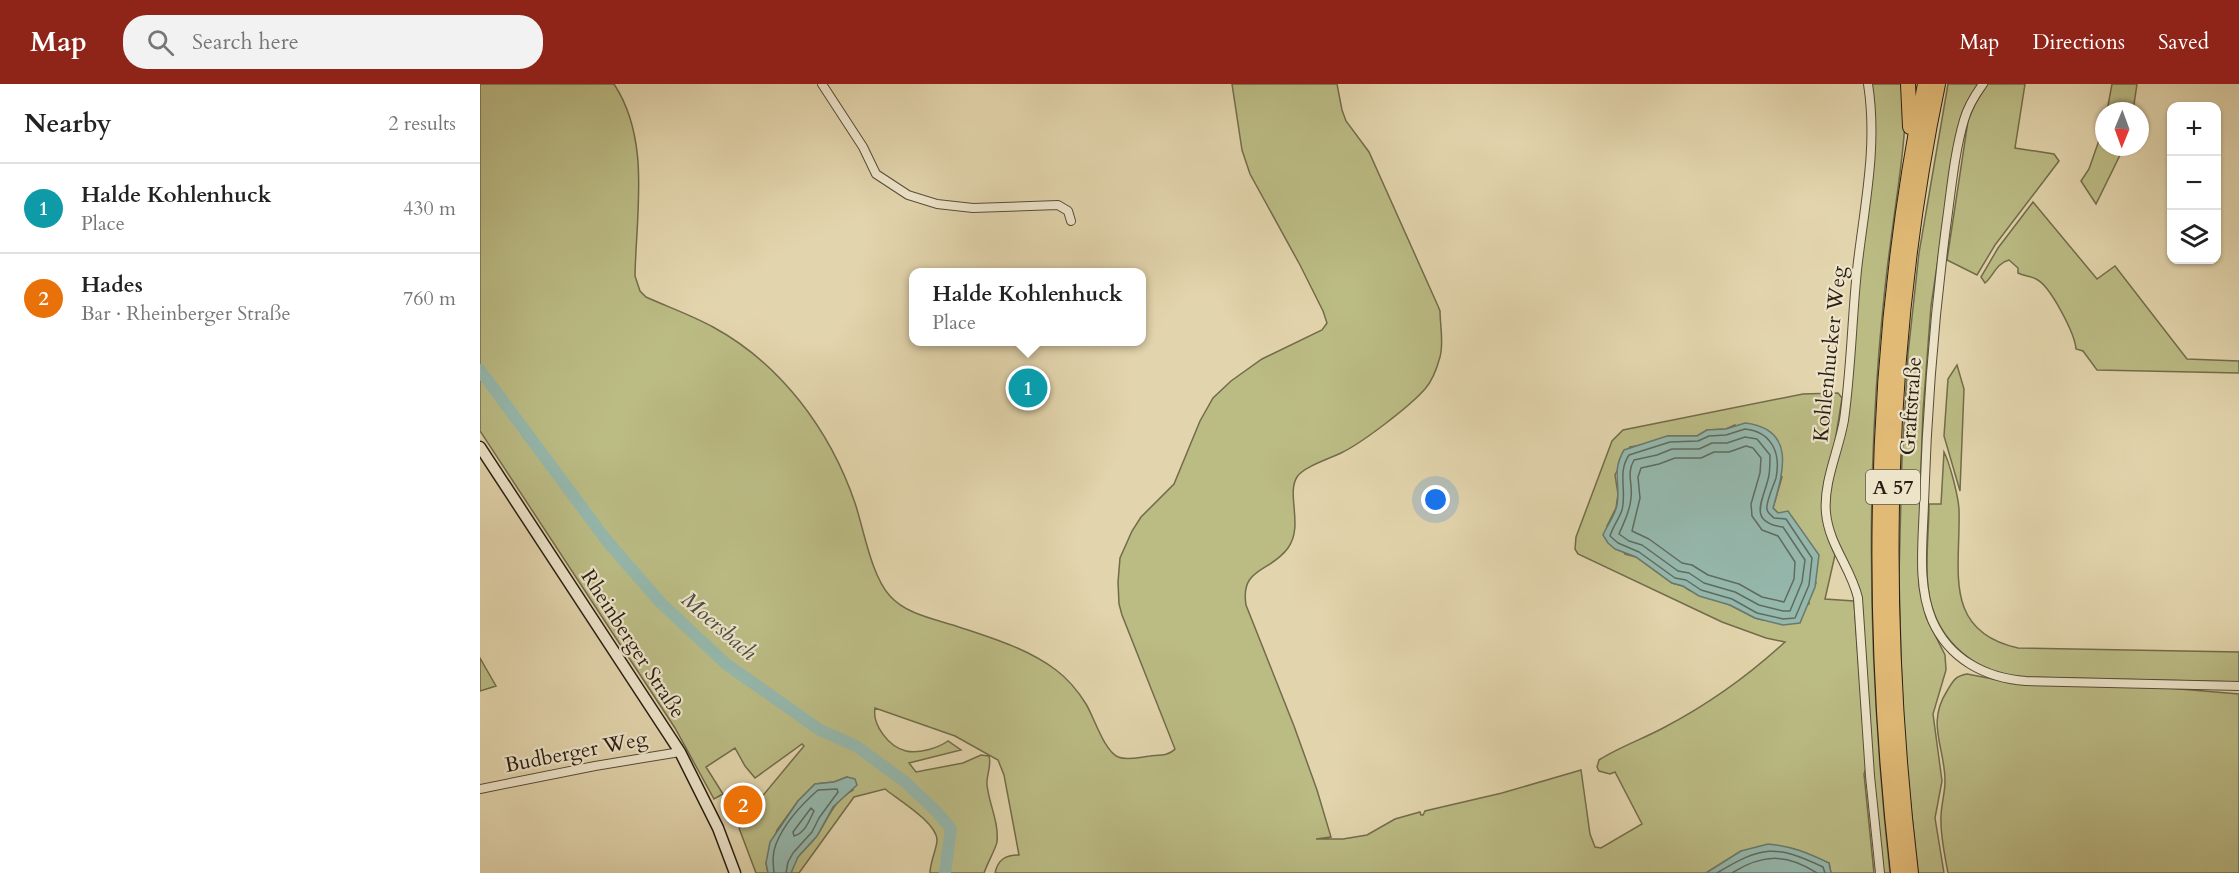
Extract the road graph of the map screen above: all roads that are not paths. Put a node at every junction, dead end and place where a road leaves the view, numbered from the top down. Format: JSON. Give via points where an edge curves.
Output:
{"nodes":[{"id":1,"x":822,"y":84,"type":"edge"},
{"id":2,"x":1868,"y":84,"type":"edge"},
{"id":3,"x":1908,"y":84,"type":"edge"},
{"id":4,"x":1925,"y":84,"type":"edge"},
{"id":5,"x":1938,"y":84,"type":"edge"},
{"id":6,"x":1983,"y":84,"type":"edge"},
{"id":7,"x":1905,"y":195,"type":"junction"},
{"id":8,"x":1071,"y":221,"type":"dead end"},
{"id":9,"x":480,"y":447,"type":"edge"},
{"id":10,"x":2239,"y":686,"type":"edge"},
{"id":11,"x":680,"y":752,"type":"junction"},
{"id":12,"x":480,"y":789,"type":"edge"},
{"id":13,"x":735,"y":873,"type":"edge"},
{"id":14,"x":1880,"y":873,"type":"edge"},
{"id":15,"x":1898,"y":873,"type":"edge"},
{"id":16,"x":1911,"y":873,"type":"edge"}],
"edges":[{"from":1,"to":8,"type":"street","via":[[876,174],[908,195],[937,204],[973,208],[1058,205],[1068,211]]},
{"from":2,"to":14,"type":"street","name":"Kohlenhucker Weg","via":[[1871,164],[1844,420],[1826,504],[1830,535],[1858,598],[1869,776]]},
{"from":3,"to":7,"type":"highway","via":[[1911,111]]},
{"from":4,"to":7,"type":"highway","number":"A 57"},
{"from":5,"to":16,"type":"highway","number":"A 57","via":[[1906,293],[1893,496],[1893,660]]},
{"from":6,"to":10,"type":"street","name":"Graftstraße","via":[[1971,103],[1961,133],[1934,336],[1925,463],[1923,573],[1932,621],[1961,659],[2000,678]]},
{"from":7,"to":15,"type":"highway","number":"A 57","via":[[1887,360],[1880,507],[1881,672]]},
{"from":9,"to":11,"type":"main road","name":"Rheinberger Straße"},
{"from":11,"to":12,"type":"street","name":"Budberger Weg"},
{"from":11,"to":13,"type":"main road","name":"Rheinberger Straße","via":[[718,828]]}]}
